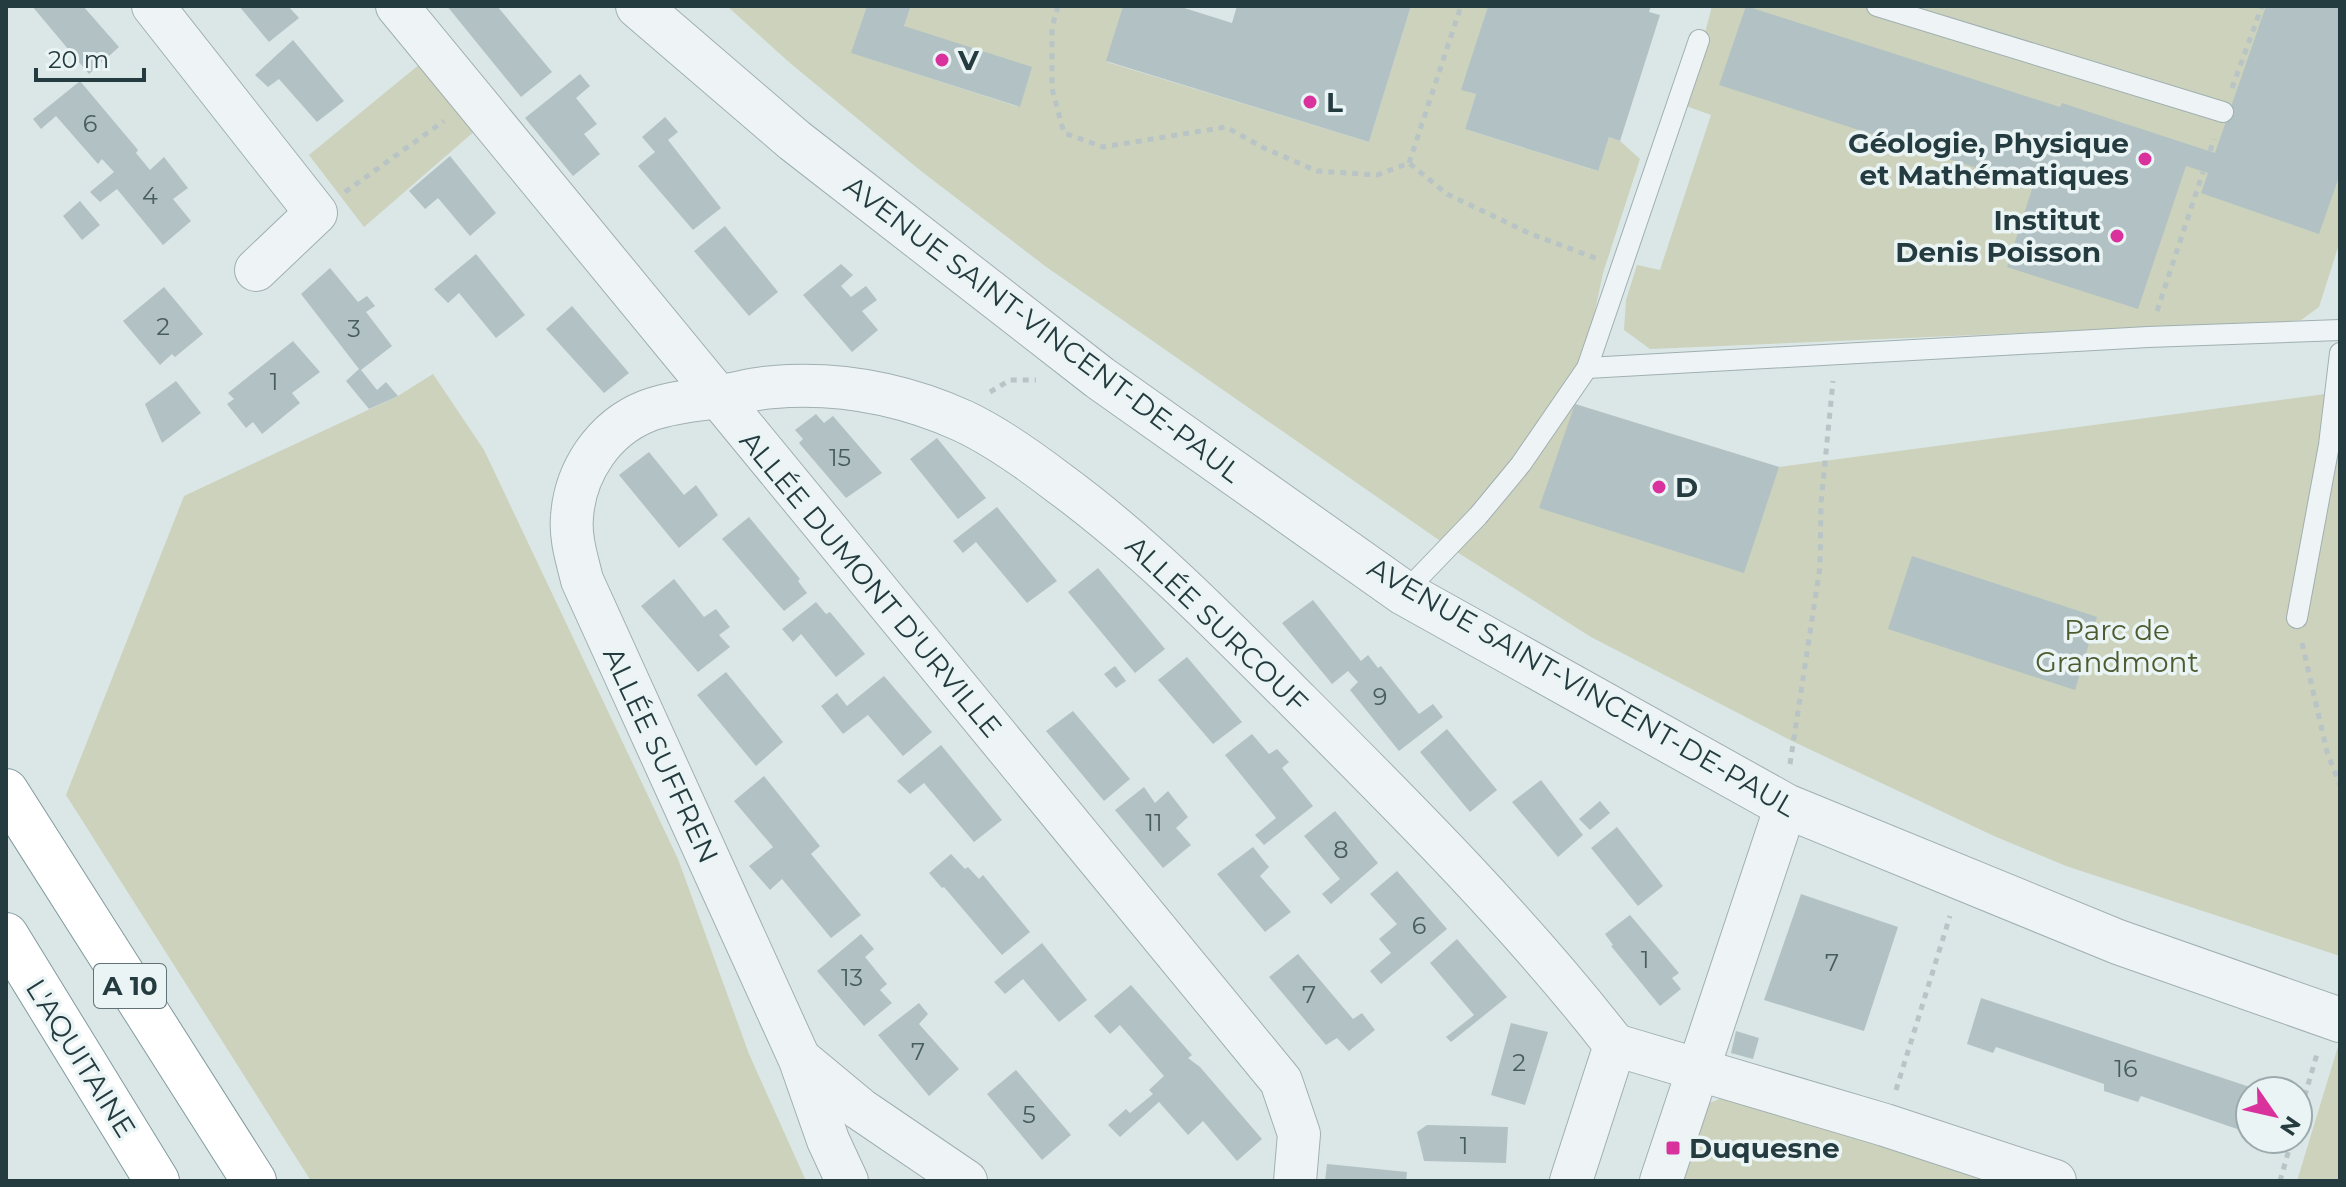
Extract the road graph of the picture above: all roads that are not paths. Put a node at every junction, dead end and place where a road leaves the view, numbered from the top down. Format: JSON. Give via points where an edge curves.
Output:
{"nodes":[{"id":1,"x":153,"y":6,"type":"edge"},
{"id":2,"x":397,"y":6,"type":"edge"},
{"id":3,"x":638,"y":6,"type":"edge"},
{"id":4,"x":1877,"y":6,"type":"edge"},
{"id":5,"x":1699,"y":40,"type":"dead end"},
{"id":6,"x":2223,"y":112,"type":"road end"},
{"id":7,"x":256,"y":270,"type":"dead end"},
{"id":8,"x":2340,"y":330,"type":"edge"},
{"id":9,"x":2340,"y":353,"type":"edge"},
{"id":10,"x":1587,"y":368,"type":"junction"},
{"id":11,"x":716,"y":397,"type":"junction"},
{"id":12,"x":1404,"y":593,"type":"junction"},
{"id":13,"x":2297,"y":618,"type":"road end"},
{"id":14,"x":6,"y":791,"type":"edge"},
{"id":15,"x":1786,"y":806,"type":"junction"},
{"id":16,"x":6,"y":935,"type":"edge"},
{"id":17,"x":2334,"y":1018,"type":"edge"},
{"id":18,"x":1615,"y":1045,"type":"junction"},
{"id":19,"x":800,"y":1060,"type":"junction"},
{"id":20,"x":1699,"y":1069,"type":"junction"},
{"id":21,"x":157,"y":1181,"type":"edge"},
{"id":22,"x":254,"y":1181,"type":"edge"},
{"id":23,"x":847,"y":1181,"type":"edge"},
{"id":24,"x":966,"y":1181,"type":"edge"},
{"id":25,"x":1295,"y":1181,"type":"edge"},
{"id":26,"x":1571,"y":1181,"type":"edge"},
{"id":27,"x":1661,"y":1181,"type":"edge"},
{"id":28,"x":2055,"y":1181,"type":"edge"}],
"edges":[{"from":1,"to":7,"type":"street","via":[[316,213]]},
{"from":2,"to":11,"type":"street","name":"ALLÉE DUMONT D'URVILLE"},
{"from":3,"to":12,"type":"street","name":"AVENUE SAINT-VINCENT-DE-PAUL","via":[[794,140],[1100,378]]},
{"from":4,"to":6,"type":"lane"},
{"from":5,"to":10,"type":"lane"},
{"from":8,"to":10,"type":"lane"},
{"from":9,"to":13,"type":"lane"},
{"from":10,"to":12,"type":"lane","via":[[1521,464]]},
{"from":11,"to":18,"type":"street","name":"ALLÉE SURCOUF","via":[[770,387],[866,390],[960,420],[1036,466],[1126,536],[1242,645],[1450,857]]},
{"from":11,"to":19,"type":"street","name":"ALLÉE SUFFREN","via":[[666,404],[635,416],[609,436],[578,483],[573,543],[582,580]]},
{"from":11,"to":25,"type":"street","name":"ALLÉE DUMONT D'URVILLE","via":[[1281,1081],[1299,1134]]},
{"from":12,"to":15,"type":"street","name":"AVENUE SAINT-VINCENT-DE-PAUL"},
{"from":14,"to":22,"type":"highway","number":"A 10"},
{"from":15,"to":17,"type":"street","name":"AVENUE SAINT-VINCENT-DE-PAUL","via":[[2118,942]]},
{"from":15,"to":20,"type":"street"},
{"from":16,"to":21,"type":"highway","name":"L'AQUITAINE","number":"A 10"},
{"from":18,"to":20,"type":"street"},
{"from":18,"to":26,"type":"street"},
{"from":19,"to":23,"type":"street","name":"ALLÉE SUFFREN"},
{"from":19,"to":24,"type":"street","via":[[860,1109]]},
{"from":20,"to":27,"type":"street"},
{"from":20,"to":28,"type":"street"}]}
